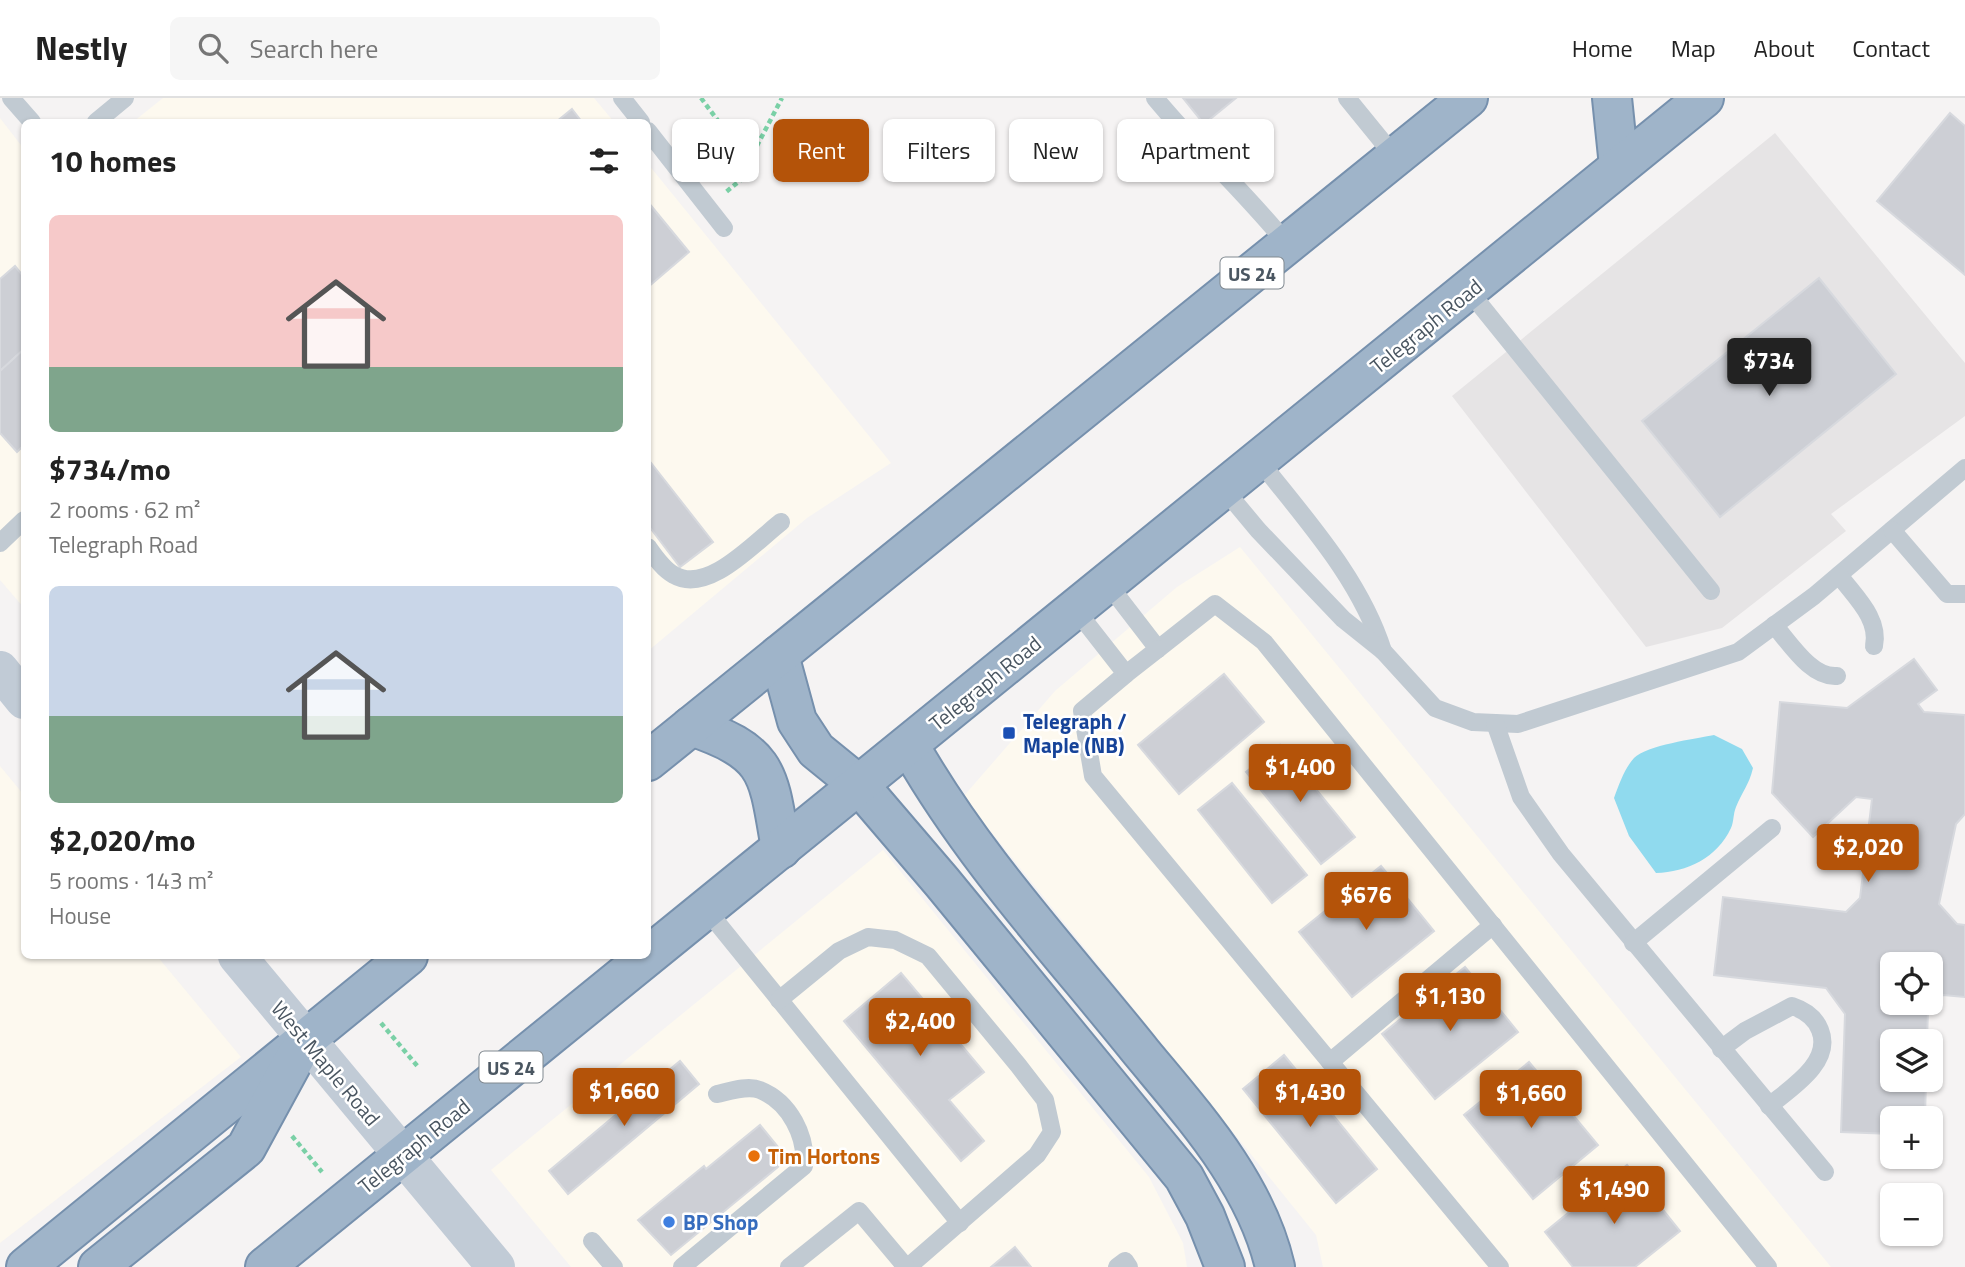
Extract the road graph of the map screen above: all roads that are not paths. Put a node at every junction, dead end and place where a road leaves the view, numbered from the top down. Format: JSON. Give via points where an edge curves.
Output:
{"nodes":[{"id":1,"x":11,"y":98,"type":"edge"},
{"id":2,"x":125,"y":98,"type":"edge"},
{"id":3,"x":621,"y":98,"type":"edge"},
{"id":4,"x":1155,"y":98,"type":"edge"},
{"id":5,"x":1347,"y":98,"type":"edge"},
{"id":6,"x":1468,"y":98,"type":"edge"},
{"id":7,"x":1612,"y":98,"type":"edge"},
{"id":8,"x":1704,"y":98,"type":"edge"},
{"id":9,"x":29,"y":119,"type":"edge"},
{"id":10,"x":100,"y":119,"type":"edge"},
{"id":11,"x":638,"y":119,"type":"edge"},
{"id":12,"x":651,"y":135,"type":"edge"},
{"id":13,"x":1395,"y":157,"type":"junction"},
{"id":14,"x":1619,"y":166,"type":"junction"},
{"id":15,"x":724,"y":228,"type":"dead end"},
{"id":16,"x":1287,"y":244,"type":"junction"},
{"id":17,"x":1469,"y":291,"type":"junction"},
{"id":18,"x":1258,"y":459,"type":"junction"},
{"id":19,"x":1965,"y":468,"type":"edge"},
{"id":20,"x":1223,"y":488,"type":"junction"},
{"id":21,"x":781,"y":522,"type":"dead end"},
{"id":22,"x":21,"y":523,"type":"edge"},
{"id":23,"x":1892,"y":530,"type":"junction"},
{"id":24,"x":0,"y":543,"type":"edge"},
{"id":25,"x":651,"y":550,"type":"edge"},
{"id":26,"x":1839,"y":575,"type":"junction"},
{"id":27,"x":1108,"y":584,"type":"junction"},
{"id":28,"x":1711,"y":591,"type":"dead end"},
{"id":29,"x":1965,"y":594,"type":"edge"},
{"id":30,"x":1076,"y":610,"type":"junction"},
{"id":31,"x":1774,"y":625,"type":"junction"},
{"id":32,"x":1874,"y":646,"type":"dead end"},
{"id":33,"x":1158,"y":649,"type":"junction"},
{"id":34,"x":1383,"y":651,"type":"junction"},
{"id":35,"x":779,"y":655,"type":"junction"},
{"id":36,"x":0,"y":670,"type":"edge"},
{"id":37,"x":1126,"y":674,"type":"junction"},
{"id":38,"x":1837,"y":676,"type":"dead end"},
{"id":39,"x":21,"y":696,"type":"edge"},
{"id":40,"x":1494,"y":723,"type":"junction"},
{"id":41,"x":691,"y":726,"type":"junction"},
{"id":42,"x":909,"y":745,"type":"junction"},
{"id":43,"x":651,"y":759,"type":"edge"},
{"id":44,"x":859,"y":786,"type":"junction"},
{"id":45,"x":1772,"y":828,"type":"dead end"},
{"id":46,"x":781,"y":849,"type":"junction"},
{"id":47,"x":706,"y":909,"type":"junction"},
{"id":48,"x":1493,"y":925,"type":"junction"},
{"id":49,"x":1633,"y":943,"type":"junction"},
{"id":50,"x":651,"y":953,"type":"edge"},
{"id":51,"x":239,"y":959,"type":"edge"},
{"id":52,"x":404,"y":959,"type":"edge"},
{"id":53,"x":644,"y":959,"type":"edge"},
{"id":54,"x":779,"y":1000,"type":"junction"},
{"id":55,"x":306,"y":1039,"type":"junction"},
{"id":56,"x":1721,"y":1049,"type":"junction"},
{"id":57,"x":1330,"y":1062,"type":"junction"},
{"id":58,"x":717,"y":1094,"type":"dead end"},
{"id":59,"x":1769,"y":1106,"type":"junction"},
{"id":60,"x":403,"y":1154,"type":"junction"},
{"id":61,"x":1825,"y":1172,"type":"dead end"},
{"id":62,"x":960,"y":1223,"type":"junction"},
{"id":63,"x":592,"y":1241,"type":"dead end"},
{"id":64,"x":26,"y":1267,"type":"edge"},
{"id":65,"x":98,"y":1267,"type":"edge"},
{"id":66,"x":265,"y":1267,"type":"edge"},
{"id":67,"x":496,"y":1267,"type":"edge"},
{"id":68,"x":614,"y":1267,"type":"edge"},
{"id":69,"x":682,"y":1267,"type":"edge"},
{"id":70,"x":789,"y":1267,"type":"edge"},
{"id":71,"x":907,"y":1267,"type":"edge"},
{"id":72,"x":1117,"y":1267,"type":"edge"},
{"id":73,"x":1129,"y":1267,"type":"edge"},
{"id":74,"x":1225,"y":1267,"type":"edge"},
{"id":75,"x":1275,"y":1267,"type":"edge"},
{"id":76,"x":1500,"y":1267,"type":"edge"},
{"id":77,"x":1768,"y":1267,"type":"edge"}],
"edges":[{"from":1,"to":9,"type":"lane"},
{"from":2,"to":10,"type":"lane"},
{"from":3,"to":11,"type":"lane"},
{"from":4,"to":16,"type":"lane","via":[[1253,201]]},
{"from":5,"to":13,"type":"lane"},
{"from":6,"to":13,"type":"highway","number":"US 24"},
{"from":7,"to":14,"type":"highway"},
{"from":8,"to":14,"type":"highway","name":"Telegraph Road","number":"US 24"},
{"from":12,"to":15,"type":"lane"},
{"from":13,"to":16,"type":"highway","number":"US 24"},
{"from":14,"to":17,"type":"highway","name":"Telegraph Road","number":"US 24"},
{"from":16,"to":35,"type":"highway","number":"US 24"},
{"from":17,"to":18,"type":"highway","name":"Telegraph Road","number":"US 24"},
{"from":17,"to":28,"type":"lane"},
{"from":18,"to":20,"type":"highway","name":"Telegraph Road","number":"US 24"},
{"from":18,"to":34,"type":"lane","via":[[1323,540],[1372,617]]},
{"from":19,"to":23,"type":"lane"},
{"from":20,"to":27,"type":"highway","name":"Telegraph Road","number":"US 24"},
{"from":20,"to":34,"type":"lane","via":[[1343,619]]},
{"from":21,"to":25,"type":"lane","via":[[717,573],[699,580],[673,575]]},
{"from":22,"to":24,"type":"lane"},
{"from":23,"to":26,"type":"lane"},
{"from":23,"to":29,"type":"lane","via":[[1947,594]]},
{"from":26,"to":31,"type":"lane"},
{"from":26,"to":32,"type":"lane","via":[[1873,621]]},
{"from":27,"to":30,"type":"highway","name":"Telegraph Road","number":"US 24"},
{"from":27,"to":33,"type":"lane"},
{"from":30,"to":37,"type":"lane"},
{"from":30,"to":42,"type":"highway","name":"Telegraph Road","number":"US 24"},
{"from":31,"to":38,"type":"lane","via":[[1816,671],[1826,677]]},
{"from":31,"to":40,"type":"lane","via":[[1738,652],[1664,678],[1518,724]]},
{"from":33,"to":37,"type":"lane"},
{"from":33,"to":48,"type":"lane","via":[[1215,604],[1264,642]]},
{"from":34,"to":40,"type":"lane","via":[[1434,708],[1473,722]]},
{"from":35,"to":41,"type":"highway","number":"US 24"},
{"from":35,"to":44,"type":"highway","via":[[791,705],[804,734]]},
{"from":36,"to":39,"type":"main road"},
{"from":37,"to":57,"type":"lane","via":[[1082,711],[1093,776]]},
{"from":40,"to":49,"type":"lane","via":[[1521,797]]},
{"from":41,"to":43,"type":"highway","number":"US 24"},
{"from":41,"to":46,"type":"highway","via":[[730,739],[758,763],[769,783]]},
{"from":42,"to":44,"type":"highway","name":"Telegraph Road","number":"US 24"},
{"from":42,"to":75,"type":"highway","via":[[954,820],[1205,1130],[1249,1199]]},
{"from":44,"to":46,"type":"highway","name":"Telegraph Road","number":"US 24"},
{"from":44,"to":74,"type":"highway","via":[[1184,1177]]},
{"from":45,"to":49,"type":"lane"},
{"from":46,"to":47,"type":"highway","name":"Telegraph Road","number":"US 24"},
{"from":47,"to":50,"type":"highway","name":"Telegraph Road","number":"US 24"},
{"from":47,"to":54,"type":"lane"},
{"from":48,"to":57,"type":"lane"},
{"from":48,"to":77,"type":"lane"},
{"from":49,"to":56,"type":"lane"},
{"from":51,"to":55,"type":"main road","name":"West Maple Road"},
{"from":52,"to":55,"type":"highway"},
{"from":53,"to":60,"type":"highway","name":"Telegraph Road","number":"US 24"},
{"from":54,"to":62,"type":"lane"},
{"from":54,"to":62,"type":"lane","via":[[839,951],[867,937],[895,940],[928,956],[1018,1065],[1045,1100],[1052,1132],[1037,1155]]},
{"from":55,"to":60,"type":"main road","name":"West Maple Road"},
{"from":55,"to":64,"type":"highway"},
{"from":55,"to":65,"type":"highway","via":[[246,1148]]},
{"from":56,"to":59,"type":"lane"},
{"from":56,"to":59,"type":"lane","via":[[1792,1006],[1817,1023],[1824,1039],[1821,1054],[1802,1079]]},
{"from":57,"to":76,"type":"lane"},
{"from":58,"to":69,"type":"lane","via":[[759,1089],[775,1100],[802,1136],[804,1166]]},
{"from":59,"to":61,"type":"lane"},
{"from":60,"to":66,"type":"highway","name":"Telegraph Road","number":"US 24"},
{"from":60,"to":67,"type":"main road","name":"West Maple Road"},
{"from":62,"to":71,"type":"lane"},
{"from":63,"to":68,"type":"lane"},
{"from":70,"to":71,"type":"lane","via":[[859,1211]]},
{"from":72,"to":73,"type":"lane","via":[[1125,1261]]}]}
